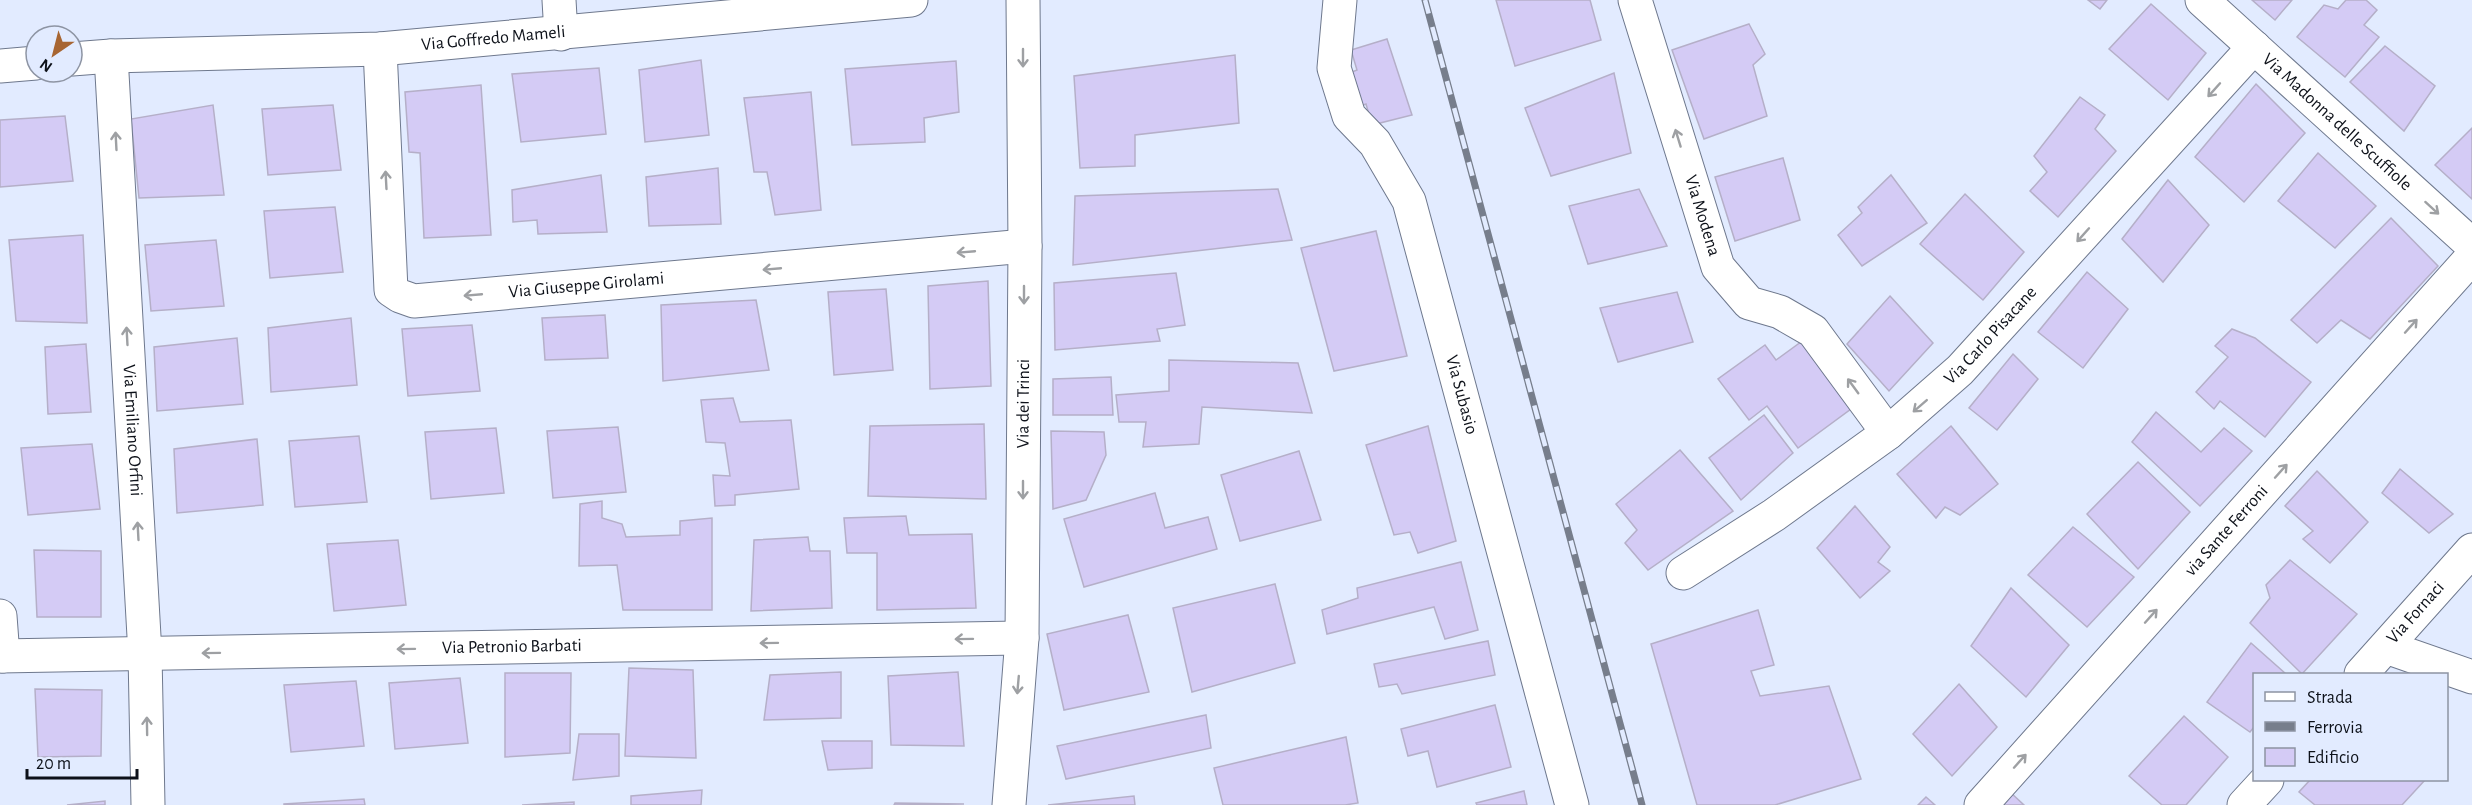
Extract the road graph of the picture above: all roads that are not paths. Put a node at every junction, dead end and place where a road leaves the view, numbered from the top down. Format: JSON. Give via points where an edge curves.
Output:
{"nodes":[{"id":1,"x":559,"y":0,"type":"edge"},
{"id":2,"x":911,"y":0,"type":"edge"},
{"id":3,"x":1023,"y":0,"type":"edge"},
{"id":4,"x":1340,"y":0,"type":"edge"},
{"id":5,"x":1635,"y":0,"type":"edge"},
{"id":6,"x":2202,"y":0,"type":"edge"},
{"id":7,"x":561,"y":34,"type":"junction"},
{"id":8,"x":2254,"y":47,"type":"junction"},
{"id":9,"x":380,"y":49,"type":"junction"},
{"id":10,"x":111,"y":56,"type":"junction"},
{"id":11,"x":84,"y":58,"type":"edge"},
{"id":12,"x":24,"y":64,"type":"edge"},
{"id":13,"x":0,"y":66,"type":"edge"},
{"id":14,"x":2472,"y":245,"type":"edge"},
{"id":15,"x":1025,"y":246,"type":"junction"},
{"id":16,"x":2472,"y":257,"type":"edge"},
{"id":17,"x":1888,"y":433,"type":"junction"},
{"id":18,"x":2472,"y":550,"type":"edge"},
{"id":19,"x":1683,"y":573,"type":"dead end"},
{"id":20,"x":0,"y":616,"type":"edge"},
{"id":21,"x":1022,"y":638,"type":"junction"},
{"id":22,"x":2386,"y":647,"type":"junction"},
{"id":23,"x":146,"y":654,"type":"junction"},
{"id":24,"x":1,"y":656,"type":"edge"},
{"id":25,"x":2363,"y":673,"type":"edge"},
{"id":26,"x":2472,"y":677,"type":"edge"},
{"id":27,"x":2266,"y":781,"type":"edge"},
{"id":28,"x":148,"y":805,"type":"edge"},
{"id":29,"x":1009,"y":805,"type":"edge"},
{"id":30,"x":1572,"y":805,"type":"edge"},
{"id":31,"x":1981,"y":805,"type":"edge"},
{"id":32,"x":2244,"y":805,"type":"edge"}],
"edges":[{"from":1,"to":7,"type":"street"},
{"from":2,"to":7,"type":"street","name":"Via Goffredo Mameli"},
{"from":3,"to":15,"type":"street","name":"Via dei Trinci","one_way":true},
{"from":4,"to":30,"type":"street","name":"Via Subasio","via":[[1334,68],[1349,116],[1375,143],[1409,201]]},
{"from":17,"to":5,"type":"street","name":"Via Modena","one_way":true,"via":[[1813,331],[1780,312],[1749,303],[1718,267]]},
{"from":6,"to":8,"type":"street","name":"Via Madonna delle Scuffiole"},
{"from":7,"to":9,"type":"street","name":"Via Goffredo Mameli"},
{"from":8,"to":14,"type":"street","name":"Via Madonna delle Scuffiole","one_way":true},
{"from":8,"to":17,"type":"street","name":"Via Carlo Pisacane","one_way":true,"via":[[1960,370]]},
{"from":9,"to":10,"type":"street","name":"Via Goffredo Mameli"},
{"from":15,"to":9,"type":"street","name":"Via Giuseppe Girolami","one_way":true,"via":[[414,301],[391,290]]},
{"from":10,"to":11,"type":"street","name":"Via Goffredo Mameli"},
{"from":23,"to":10,"type":"street","name":"Via Emiliano Orfini","one_way":true},
{"from":12,"to":13,"type":"street"},
{"from":15,"to":21,"type":"street","name":"Via dei Trinci","one_way":true},
{"from":31,"to":16,"type":"street","name":"via Sante Ferroni","one_way":true},
{"from":17,"to":19,"type":"street","name":"Via Carlo Pisacane","via":[[1774,515]]},
{"from":18,"to":22,"type":"street","name":"Via Fornaci"},
{"from":20,"to":24,"type":"street"},
{"from":21,"to":23,"type":"street","name":"Via Petronio Barbati","one_way":true},
{"from":21,"to":29,"type":"street","name":"Via dei Trinci","one_way":true},
{"from":22,"to":25,"type":"street","name":"Via Fornaci"},
{"from":22,"to":26,"type":"street"},
{"from":23,"to":24,"type":"street","name":"Via Petronio Barbati"},
{"from":28,"to":23,"type":"street","name":"Via Emiliano Orfini","one_way":true},
{"from":27,"to":32,"type":"street"}]}
